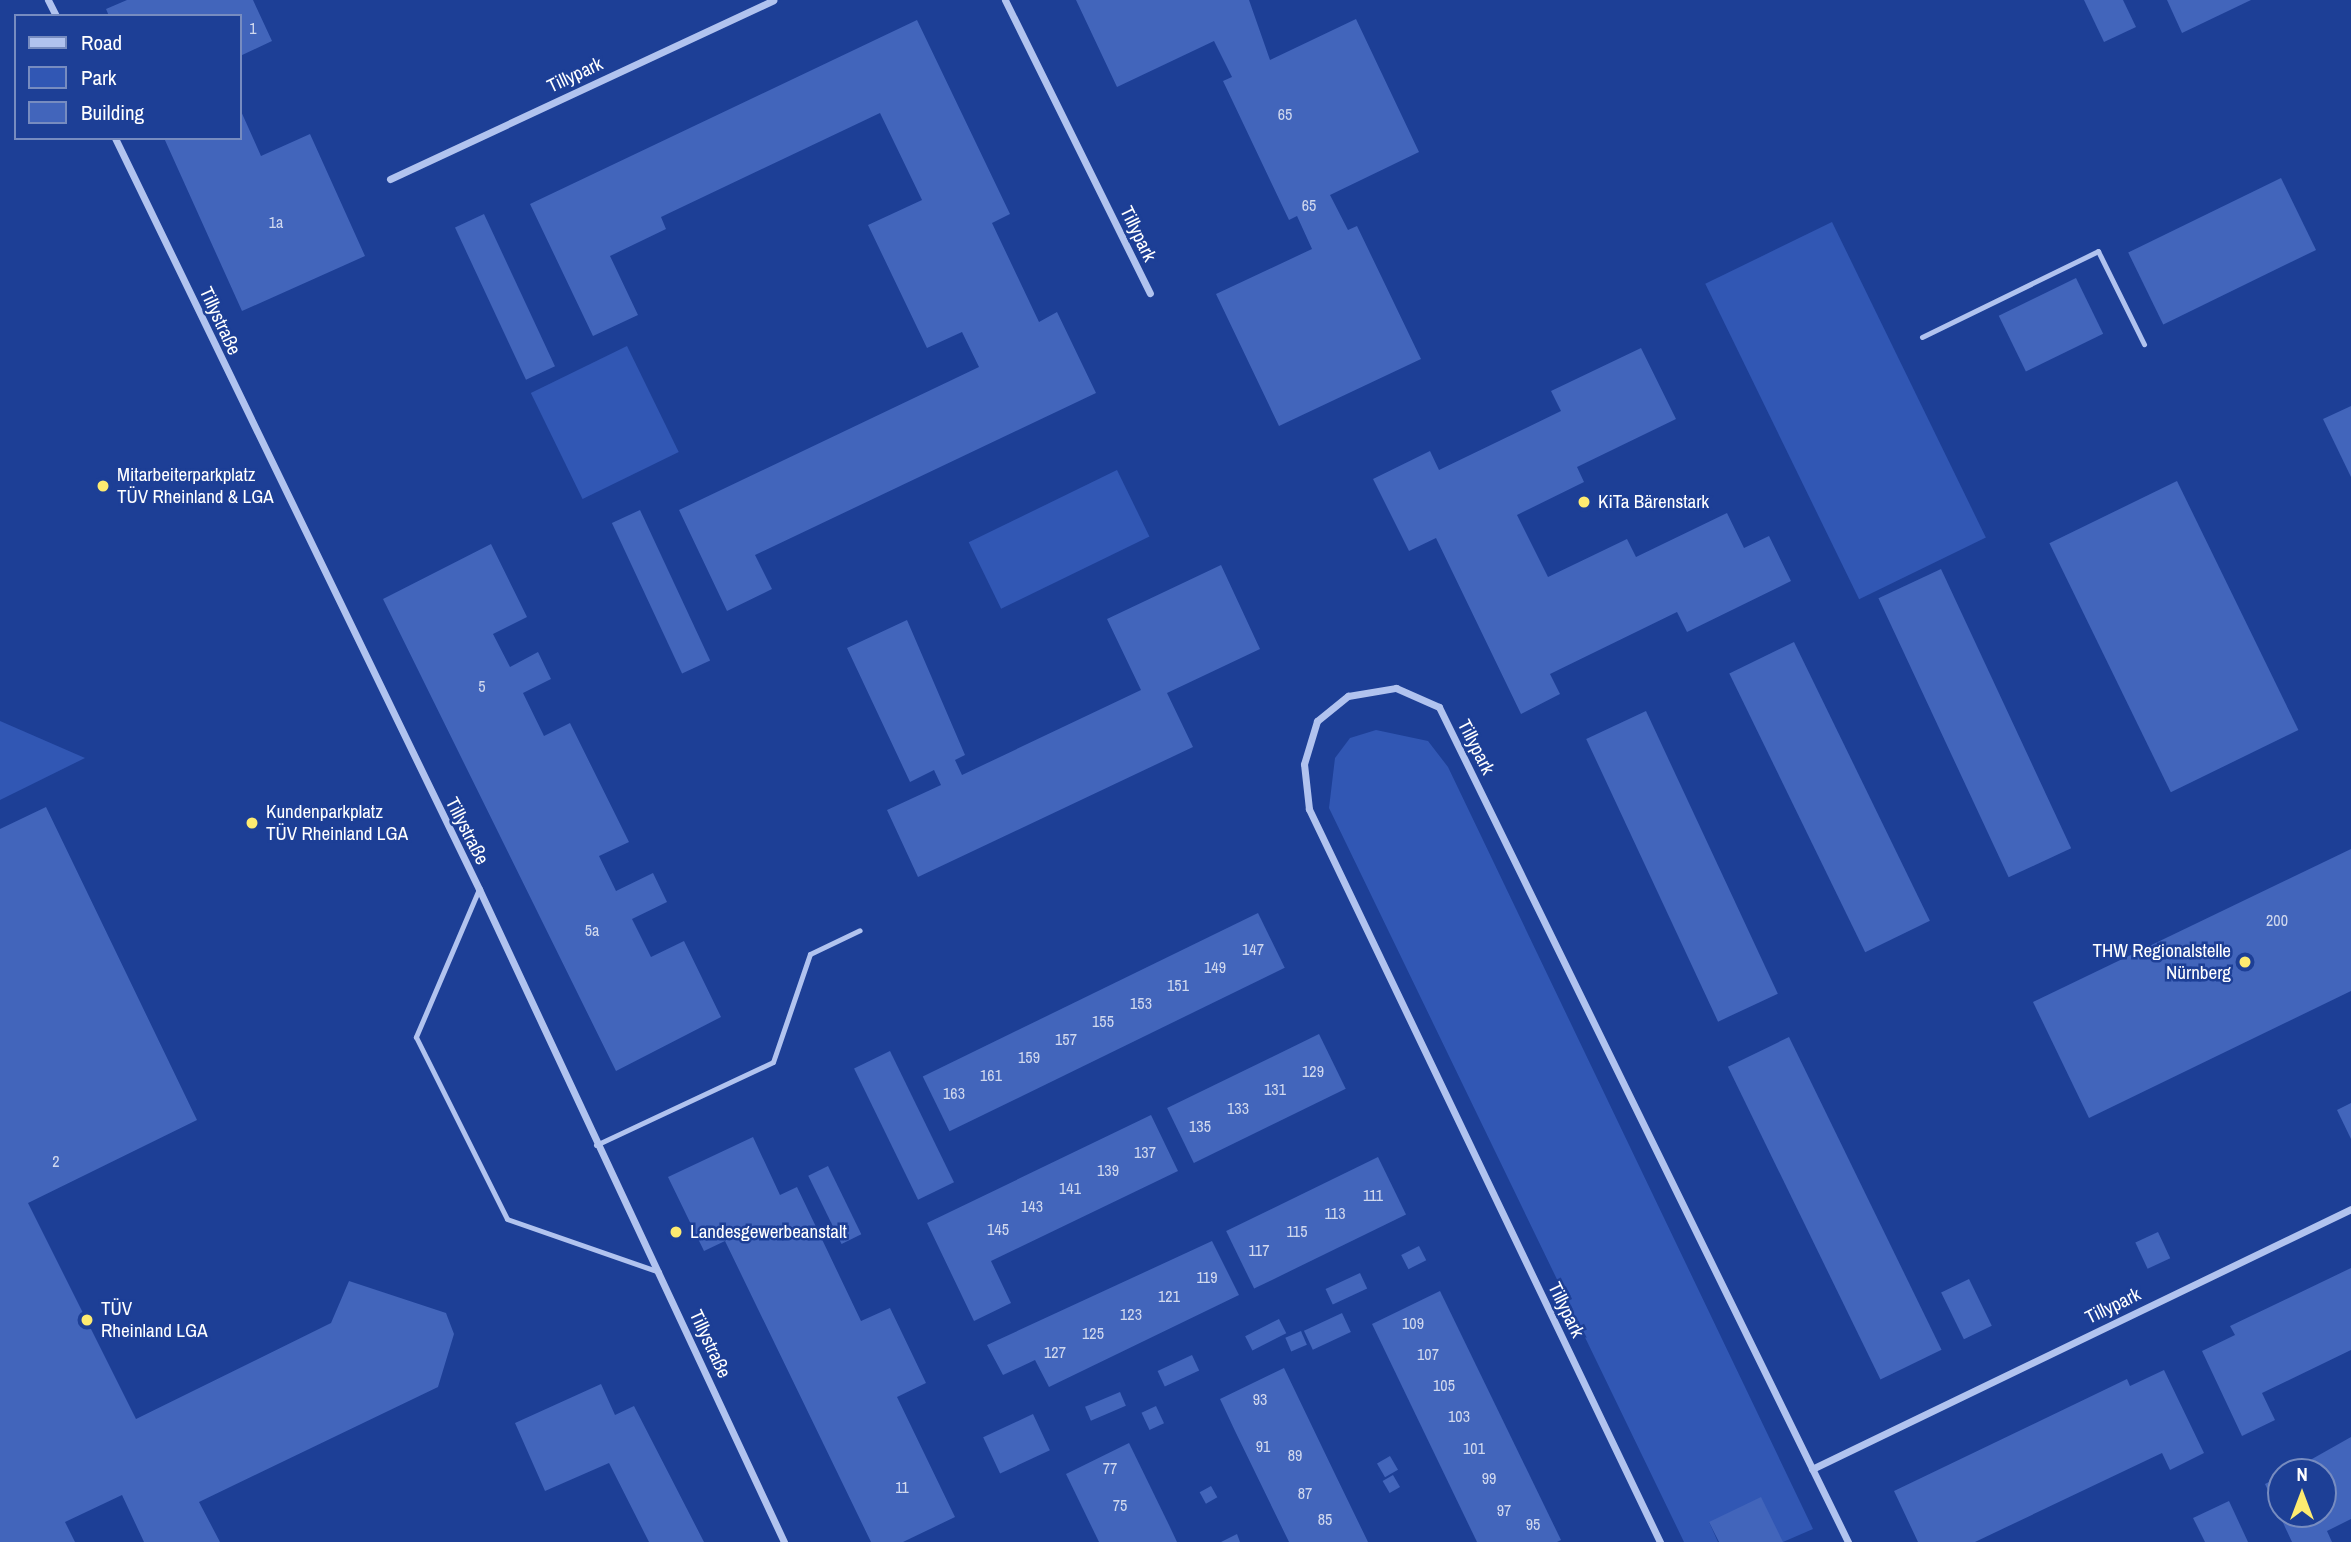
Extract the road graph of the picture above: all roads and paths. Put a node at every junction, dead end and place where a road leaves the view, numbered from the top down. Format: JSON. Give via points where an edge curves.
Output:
{"nodes":[{"id":1,"x":773,"y":0,"type":"edge"},
{"id":2,"x":1006,"y":0,"type":"edge"},
{"id":3,"x":116,"y":140,"type":"edge"},
{"id":4,"x":390,"y":179,"type":"dead end"},
{"id":5,"x":1150,"y":293,"type":"dead end"},
{"id":6,"x":1922,"y":337,"type":"dead end"},
{"id":7,"x":2144,"y":344,"type":"dead end"},
{"id":8,"x":479,"y":889,"type":"junction"},
{"id":9,"x":860,"y":930,"type":"dead end"},
{"id":10,"x":596,"y":1145,"type":"junction"},
{"id":11,"x":2351,"y":1209,"type":"edge"},
{"id":12,"x":660,"y":1272,"type":"junction"},
{"id":13,"x":1812,"y":1469,"type":"junction"},
{"id":14,"x":784,"y":1542,"type":"edge"},
{"id":15,"x":1660,"y":1542,"type":"edge"},
{"id":16,"x":1848,"y":1542,"type":"edge"}],
"edges":[{"from":1,"to":4,"type":"street","name":"Tillypark"},
{"from":2,"to":5,"type":"street","name":"Tillypark"},
{"from":3,"to":8,"type":"street","name":"Tillystraße"},
{"from":6,"to":7,"type":"lane","via":[[2098,251]]},
{"from":8,"to":10,"type":"street","name":"Tillystraße"},
{"from":8,"to":12,"type":"lane","via":[[416,1037],[507,1219]]},
{"from":9,"to":10,"type":"lane","via":[[810,954],[773,1062]]},
{"from":10,"to":12,"type":"street","name":"Tillystraße"},
{"from":11,"to":13,"type":"street","name":"Tillypark"},
{"from":12,"to":14,"type":"street","name":"Tillystraße"},
{"from":13,"to":15,"type":"street","name":"Tillypark","via":[[1439,707],[1396,688],[1348,696],[1317,721],[1304,764],[1309,809]]},
{"from":13,"to":16,"type":"street","name":"Tillypark"}]}
